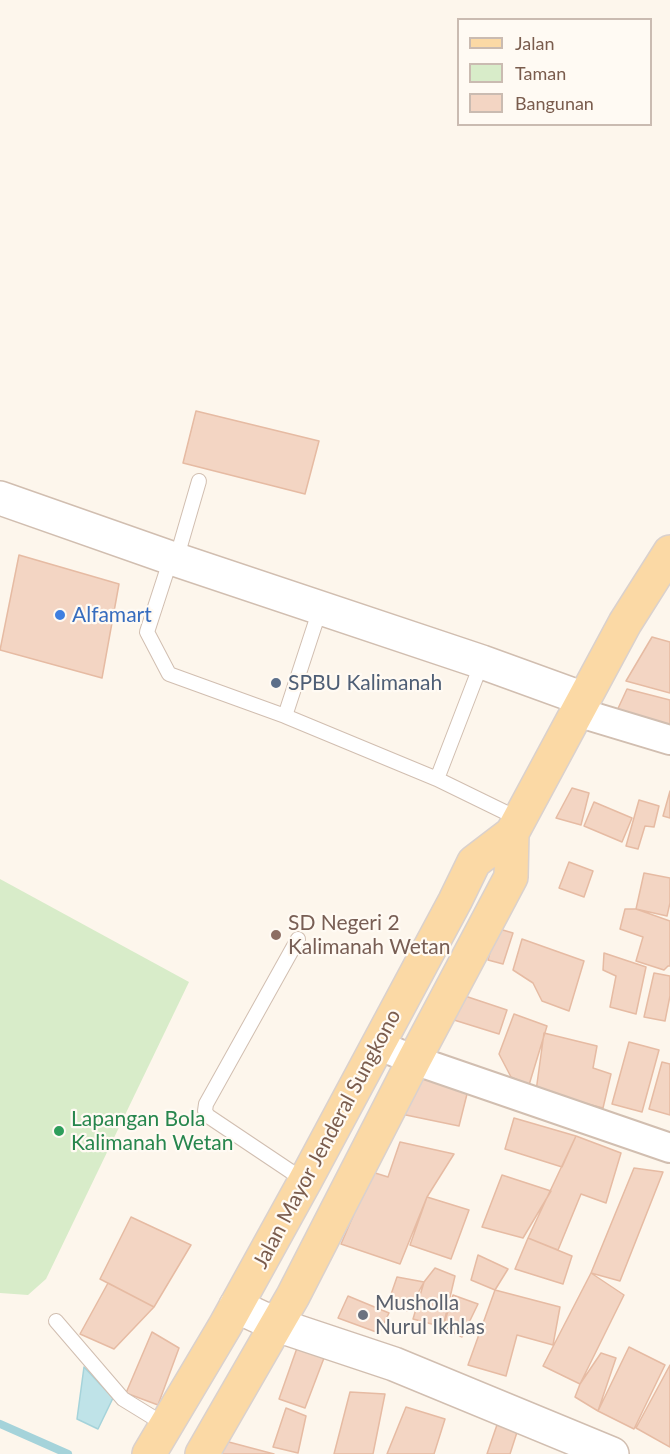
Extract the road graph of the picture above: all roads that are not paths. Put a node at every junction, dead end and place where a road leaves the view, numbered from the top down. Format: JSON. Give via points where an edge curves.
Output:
{"nodes":[{"id":1,"x":199,"y":481,"type":"dead end"},
{"id":2,"x":0,"y":498,"type":"edge"},
{"id":3,"x":670,"y":552,"type":"edge"},
{"id":4,"x":174,"y":559,"type":"junction"},
{"id":5,"x":320,"y":609,"type":"junction"},
{"id":6,"x":482,"y":662,"type":"junction"},
{"id":7,"x":581,"y":706,"type":"junction"},
{"id":8,"x":285,"y":716,"type":"junction"},
{"id":9,"x":670,"y":740,"type":"edge"},
{"id":10,"x":437,"y":779,"type":"junction"},
{"id":11,"x":515,"y":826,"type":"junction"},
{"id":12,"x":298,"y":939,"type":"dead end"},
{"id":13,"x":378,"y":1045,"type":"junction"},
{"id":14,"x":414,"y":1060,"type":"junction"},
{"id":15,"x":670,"y":1148,"type":"edge"},
{"id":16,"x":305,"y":1181,"type":"junction"},
{"id":17,"x":236,"y":1306,"type":"junction"},
{"id":18,"x":56,"y":1321,"type":"dead end"},
{"id":19,"x":277,"y":1325,"type":"junction"},
{"id":20,"x":167,"y":1426,"type":"junction"},
{"id":21,"x":149,"y":1454,"type":"edge"},
{"id":22,"x":202,"y":1454,"type":"edge"},
{"id":23,"x":612,"y":1454,"type":"edge"}],
"edges":[{"from":1,"to":4,"type":"lane"},
{"from":2,"to":4,"type":"street"},
{"from":3,"to":7,"type":"main road","name":"Jalan Mayor Jenderal Sungkono","via":[[625,623]]},
{"from":4,"to":5,"type":"street"},
{"from":4,"to":8,"type":"lane","via":[[147,632],[169,674]]},
{"from":5,"to":6,"type":"street"},
{"from":5,"to":8,"type":"lane"},
{"from":6,"to":7,"type":"street"},
{"from":6,"to":10,"type":"lane"},
{"from":7,"to":9,"type":"street"},
{"from":7,"to":11,"type":"main road","name":"Jalan Mayor Jenderal Sungkono"},
{"from":8,"to":10,"type":"lane"},
{"from":10,"to":11,"type":"lane"},
{"from":11,"to":13,"type":"main road","name":"Jalan Mayor Jenderal Sungkono","via":[[474,862]]},
{"from":11,"to":14,"type":"main road","name":"Jalan Mayor Jenderal Sungkono","via":[[511,877]]},
{"from":12,"to":16,"type":"lane","via":[[205,1111]]},
{"from":13,"to":14,"type":"street"},
{"from":13,"to":16,"type":"main road","name":"Jalan Mayor Jenderal Sungkono"},
{"from":14,"to":15,"type":"street"},
{"from":14,"to":19,"type":"main road","name":"Jalan Mayor Jenderal Sungkono"},
{"from":16,"to":17,"type":"main road","name":"Jalan Mayor Jenderal Sungkono"},
{"from":17,"to":19,"type":"street"},
{"from":17,"to":20,"type":"main road","name":"Jalan Mayor Jenderal Sungkono"},
{"from":18,"to":20,"type":"lane","via":[[123,1399]]},
{"from":19,"to":22,"type":"main road","name":"Jalan Mayor Jenderal Sungkono"},
{"from":19,"to":23,"type":"street","via":[[394,1364]]},
{"from":20,"to":21,"type":"main road","name":"Jalan Mayor Jenderal Sungkono"}]}
